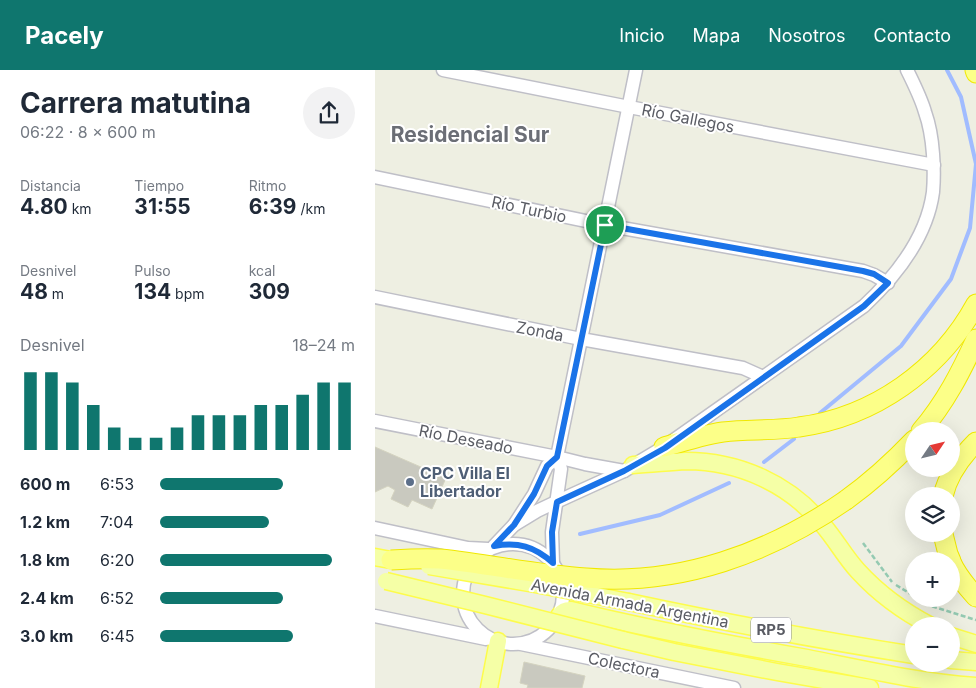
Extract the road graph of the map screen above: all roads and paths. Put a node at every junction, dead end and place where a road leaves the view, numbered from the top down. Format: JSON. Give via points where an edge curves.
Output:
{"nodes":[{"id":1,"x":443,"y":70,"type":"edge"},
{"id":2,"x":636,"y":70,"type":"edge"},
{"id":3,"x":907,"y":70,"type":"edge"},
{"id":4,"x":629,"y":107,"type":"junction"},
{"id":5,"x":933,"y":165,"type":"junction"},
{"id":6,"x":375,"y":177,"type":"edge"},
{"id":7,"x":605,"y":225,"type":"junction"},
{"id":8,"x":888,"y":283,"type":"junction"},
{"id":9,"x":375,"y":297,"type":"edge"},
{"id":10,"x":976,"y":304,"type":"edge"},
{"id":11,"x":581,"y":339,"type":"junction"},
{"id":12,"x":976,"y":339,"type":"edge"},
{"id":13,"x":763,"y":377,"type":"junction"},
{"id":14,"x":375,"y":421,"type":"edge"},
{"id":15,"x":928,"y":422,"type":"edge"},
{"id":16,"x":976,"y":442,"type":"edge"},
{"id":17,"x":665,"y":448,"type":"junction"},
{"id":18,"x":905,"y":449,"type":"edge"},
{"id":19,"x":557,"y":457,"type":"junction"},
{"id":20,"x":629,"y":468,"type":"junction"},
{"id":21,"x":946,"y":487,"type":"edge"},
{"id":22,"x":557,"y":502,"type":"junction"},
{"id":23,"x":514,"y":525,"type":"junction"},
{"id":24,"x":375,"y":528,"type":"edge"},
{"id":25,"x":863,"y":543,"type":"dead end"},
{"id":26,"x":491,"y":548,"type":"junction"},
{"id":27,"x":383,"y":558,"type":"edge"},
{"id":28,"x":553,"y":563,"type":"junction"},
{"id":29,"x":960,"y":577,"type":"edge"},
{"id":30,"x":381,"y":580,"type":"edge"},
{"id":31,"x":905,"y":590,"type":"edge"},
{"id":32,"x":976,"y":597,"type":"edge"},
{"id":33,"x":934,"y":607,"type":"edge"},
{"id":34,"x":375,"y":616,"type":"edge"},
{"id":35,"x":559,"y":616,"type":"junction"},
{"id":36,"x":916,"y":617,"type":"edge"},
{"id":37,"x":976,"y":620,"type":"edge"},
{"id":38,"x":960,"y":639,"type":"edge"},
{"id":39,"x":506,"y":642,"type":"junction"},
{"id":40,"x":976,"y":644,"type":"edge"},
{"id":41,"x":905,"y":654,"type":"edge"},
{"id":42,"x":960,"y":661,"type":"edge"},
{"id":43,"x":976,"y":662,"type":"edge"},
{"id":44,"x":976,"y":686,"type":"edge"},
{"id":45,"x":489,"y":688,"type":"edge"},
{"id":46,"x":734,"y":688,"type":"edge"},
{"id":47,"x":870,"y":688,"type":"edge"}],
"edges":[{"from":1,"to":4,"type":"street","name":"Río Gallegos"},
{"from":2,"to":4,"type":"street"},
{"from":3,"to":5,"type":"street","via":[[926,114]]},
{"from":4,"to":5,"type":"street","name":"Río Gallegos"},
{"from":4,"to":7,"type":"street"},
{"from":5,"to":8,"type":"street","via":[[933,193],[928,214],[909,253]]},
{"from":6,"to":7,"type":"street","name":"Río Turbio"},
{"from":7,"to":8,"type":"street","name":"Río Turbio","via":[[863,271]]},
{"from":7,"to":11,"type":"street"},
{"from":8,"to":13,"type":"street","via":[[864,306]]},
{"from":9,"to":11,"type":"street","name":"Zonda"},
{"from":10,"to":17,"type":"highway","via":[[966,322],[935,360],[909,382],[871,406],[819,424],[724,432]]},
{"from":11,"to":13,"type":"street","name":"Zonda","via":[[743,368]]},
{"from":11,"to":19,"type":"street"},
{"from":12,"to":15,"type":"highway","via":[[953,386]]},
{"from":13,"to":17,"type":"street"},
{"from":14,"to":19,"type":"street","name":"Río Deseado"},
{"from":16,"to":21,"type":"highway","via":[[956,466]]},
{"from":17,"to":20,"type":"street"},
{"from":18,"to":27,"type":"highway","bridge":true,"via":[[876,477],[804,527],[760,548],[672,575],[605,579],[557,576],[439,559]]},
{"from":19,"to":20,"type":"street","name":"Río Deseado","via":[[585,464]]},
{"from":19,"to":22,"type":"street","via":[[561,469]]},
{"from":19,"to":23,"type":"street","via":[[547,466]]},
{"from":20,"to":22,"type":"street"},
{"from":20,"to":36,"type":"main road","via":[[687,461],[725,465],[760,476],[809,509],[859,572],[879,592]]},
{"from":22,"to":23,"type":"street"},
{"from":22,"to":28,"type":"street","via":[[552,532]]},
{"from":23,"to":26,"type":"street"},
{"from":24,"to":26,"type":"street","via":[[468,548]]},
{"from":25,"to":31,"type":"path","via":[[893,583]]},
{"from":26,"to":28,"type":"street","via":[[505,544],[525,546]]},
{"from":26,"to":39,"type":"street","via":[[470,567],[463,594],[465,609],[477,630]]},
{"from":27,"to":41,"type":"main road","name":"Avenida Armada Argentina","number":"RP5","bridge":true},
{"from":28,"to":35,"type":"street","via":[[562,595]]},
{"from":29,"to":32,"type":"highway"},
{"from":30,"to":47,"type":"main road","name":"Avenida Armada Argentina","bridge":true,"via":[[674,652]]},
{"from":33,"to":37,"type":"path"},
{"from":34,"to":39,"type":"street","name":"Colectora"},
{"from":35,"to":39,"type":"street","via":[[536,639]]},
{"from":35,"to":44,"type":"main road","via":[[571,610],[867,670]]},
{"from":38,"to":40,"type":"main road"},
{"from":39,"to":45,"type":"main road"},
{"from":39,"to":46,"type":"street","name":"Colectora"},
{"from":42,"to":43,"type":"main road"}]}
